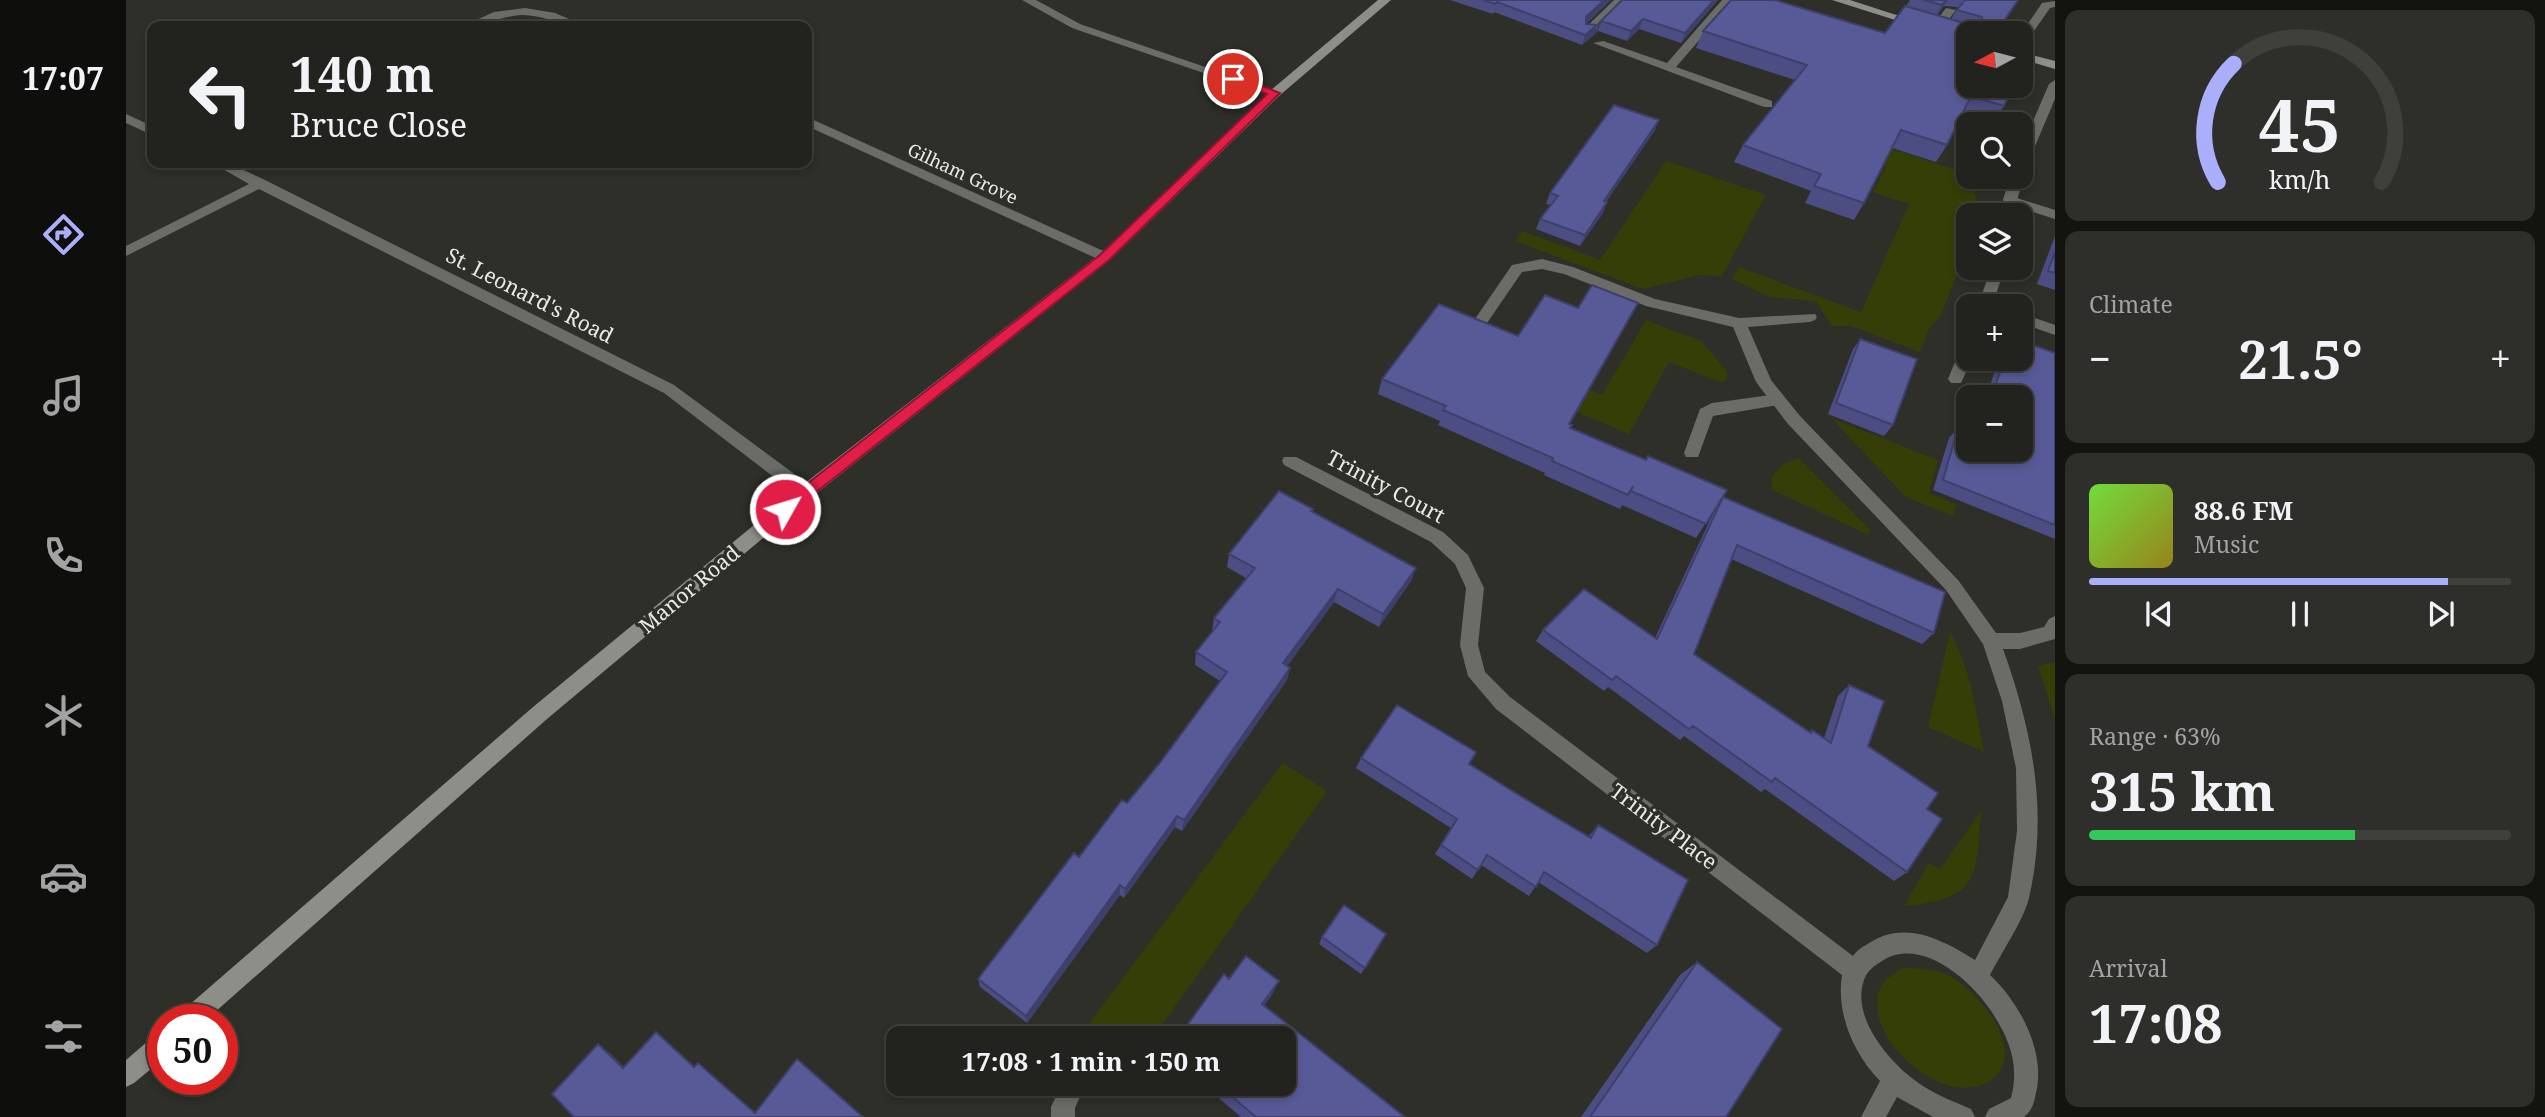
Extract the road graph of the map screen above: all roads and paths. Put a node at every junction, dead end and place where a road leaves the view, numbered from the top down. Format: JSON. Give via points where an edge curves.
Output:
{"nodes":[{"id":1,"x":1028,"y":0,"type":"edge"},
{"id":2,"x":1385,"y":0,"type":"edge"},
{"id":3,"x":1620,"y":0,"type":"edge"},
{"id":4,"x":1728,"y":0,"type":"edge"},
{"id":5,"x":1838,"y":0,"type":"edge"},
{"id":6,"x":2055,"y":4,"type":"edge"},
{"id":7,"x":1950,"y":9,"type":"dead end"},
{"id":8,"x":484,"y":21,"type":"edge"},
{"id":9,"x":568,"y":21,"type":"edge"},
{"id":10,"x":2034,"y":23,"type":"edge"},
{"id":11,"x":1588,"y":31,"type":"edge"},
{"id":12,"x":1942,"y":31,"type":"joint"},
{"id":13,"x":1599,"y":43,"type":"dead end"},
{"id":14,"x":2034,"y":59,"type":"edge"},
{"id":15,"x":2055,"y":65,"type":"edge"},
{"id":16,"x":1669,"y":68,"type":"junction"},
{"id":17,"x":2055,"y":84,"type":"edge"},
{"id":18,"x":1275,"y":93,"type":"junction"},
{"id":19,"x":1768,"y":104,"type":"dead end"},
{"id":20,"x":126,"y":118,"type":"edge"},
{"id":21,"x":812,"y":123,"type":"edge"},
{"id":22,"x":147,"y":128,"type":"edge"},
{"id":23,"x":2033,"y":136,"type":"edge"},
{"id":24,"x":228,"y":168,"type":"edge"},
{"id":25,"x":260,"y":183,"type":"junction"},
{"id":26,"x":2013,"y":189,"type":"edge"},
{"id":27,"x":2010,"y":200,"type":"junction"},
{"id":28,"x":2011,"y":203,"type":"edge"},
{"id":29,"x":2055,"y":215,"type":"edge"},
{"id":30,"x":126,"y":252,"type":"edge"},
{"id":31,"x":1105,"y":257,"type":"junction"},
{"id":32,"x":1810,"y":317,"type":"dead end"},
{"id":33,"x":1482,"y":319,"type":"edge"},
{"id":34,"x":2033,"y":322,"type":"edge"},
{"id":35,"x":1739,"y":323,"type":"junction"},
{"id":36,"x":2055,"y":330,"type":"edge"},
{"id":37,"x":1959,"y":371,"type":"edge"},
{"id":38,"x":1956,"y":379,"type":"dead end"},
{"id":39,"x":1778,"y":400,"type":"junction"},
{"id":40,"x":1692,"y":453,"type":"dead end"},
{"id":41,"x":1290,"y":461,"type":"dead end"},
{"id":42,"x":806,"y":492,"type":"junction"},
{"id":43,"x":2055,"y":624,"type":"edge"},
{"id":44,"x":1991,"y":641,"type":"junction"},
{"id":45,"x":1477,"y":676,"type":"joint"},
{"id":46,"x":1855,"y":971,"type":"junction"},
{"id":47,"x":1980,"y":972,"type":"junction"},
{"id":48,"x":206,"y":1004,"type":"edge"},
{"id":49,"x":147,"y":1057,"type":"edge"},
{"id":50,"x":126,"y":1075,"type":"edge"},
{"id":51,"x":1894,"y":1079,"type":"junction"},
{"id":52,"x":1068,"y":1096,"type":"edge"},
{"id":53,"x":1063,"y":1117,"type":"edge"},
{"id":54,"x":1873,"y":1117,"type":"edge"},
{"id":55,"x":1963,"y":1117,"type":"edge"},
{"id":56,"x":1997,"y":1117,"type":"edge"}],
"edges":[{"from":1,"to":18,"type":"street","via":[[1076,26]]},
{"from":2,"to":18,"type":"main road","name":"Manor Road"},
{"from":3,"to":11,"type":"street"},
{"from":4,"to":16,"type":"street"},
{"from":5,"to":12,"type":"main road"},
{"from":6,"to":10,"type":"street","via":[[2046,5]]},
{"from":7,"to":12,"type":"street"},
{"from":8,"to":9,"type":"street","via":[[515,11],[546,12]]},
{"from":13,"to":16,"type":"street"},
{"from":14,"to":15,"type":"main road"},
{"from":16,"to":19,"type":"street"},
{"from":17,"to":23,"type":"street"},
{"from":18,"to":31,"type":"main road","name":"Manor Road"},
{"from":20,"to":22,"type":"street"},
{"from":21,"to":31,"type":"street","name":"Gilham Grove"},
{"from":24,"to":25,"type":"street","name":"St. Leonard's Road"},
{"from":25,"to":30,"type":"street"},
{"from":25,"to":42,"type":"street","name":"St. Leonard's Road","via":[[669,389]]},
{"from":26,"to":27,"type":"street"},
{"from":27,"to":28,"type":"street"},
{"from":27,"to":29,"type":"street"},
{"from":31,"to":42,"type":"main road","name":"Manor Road"},
{"from":32,"to":35,"type":"street"},
{"from":33,"to":35,"type":"street","via":[[1517,268],[1542,264],[1651,303]]},
{"from":34,"to":36,"type":"street"},
{"from":35,"to":39,"type":"street","via":[[1764,382]]},
{"from":37,"to":38,"type":"street"},
{"from":39,"to":40,"type":"street","via":[[1712,409],[1706,413]]},
{"from":39,"to":44,"type":"street","via":[[1952,584]]},
{"from":41,"to":45,"type":"street","name":"Trinity Court","via":[[1437,537],[1462,560],[1475,588],[1469,645]]},
{"from":42,"to":48,"type":"main road","name":"Manor Road","via":[[540,713]]},
{"from":43,"to":44,"type":"street","via":[[2050,633],[2030,639]]},
{"from":44,"to":47,"type":"street","via":[[2012,701],[2026,768],[2027,831],[2018,899]]},
{"from":45,"to":46,"type":"street","name":"Trinity Place","via":[[1503,703]]},
{"from":46,"to":47,"type":"street","via":[[1870,953],[1892,943],[1920,943],[1950,953]]},
{"from":46,"to":51,"type":"street","via":[[1850,997],[1857,1026],[1874,1057]]},
{"from":47,"to":56,"type":"street","via":[[2007,997],[2026,1027],[2036,1058],[2034,1085],[2020,1106]]},
{"from":49,"to":50,"type":"main road"},
{"from":51,"to":54,"type":"street"},
{"from":51,"to":55,"type":"street","via":[[1932,1106]]},
{"from":52,"to":53,"type":"street"}]}
